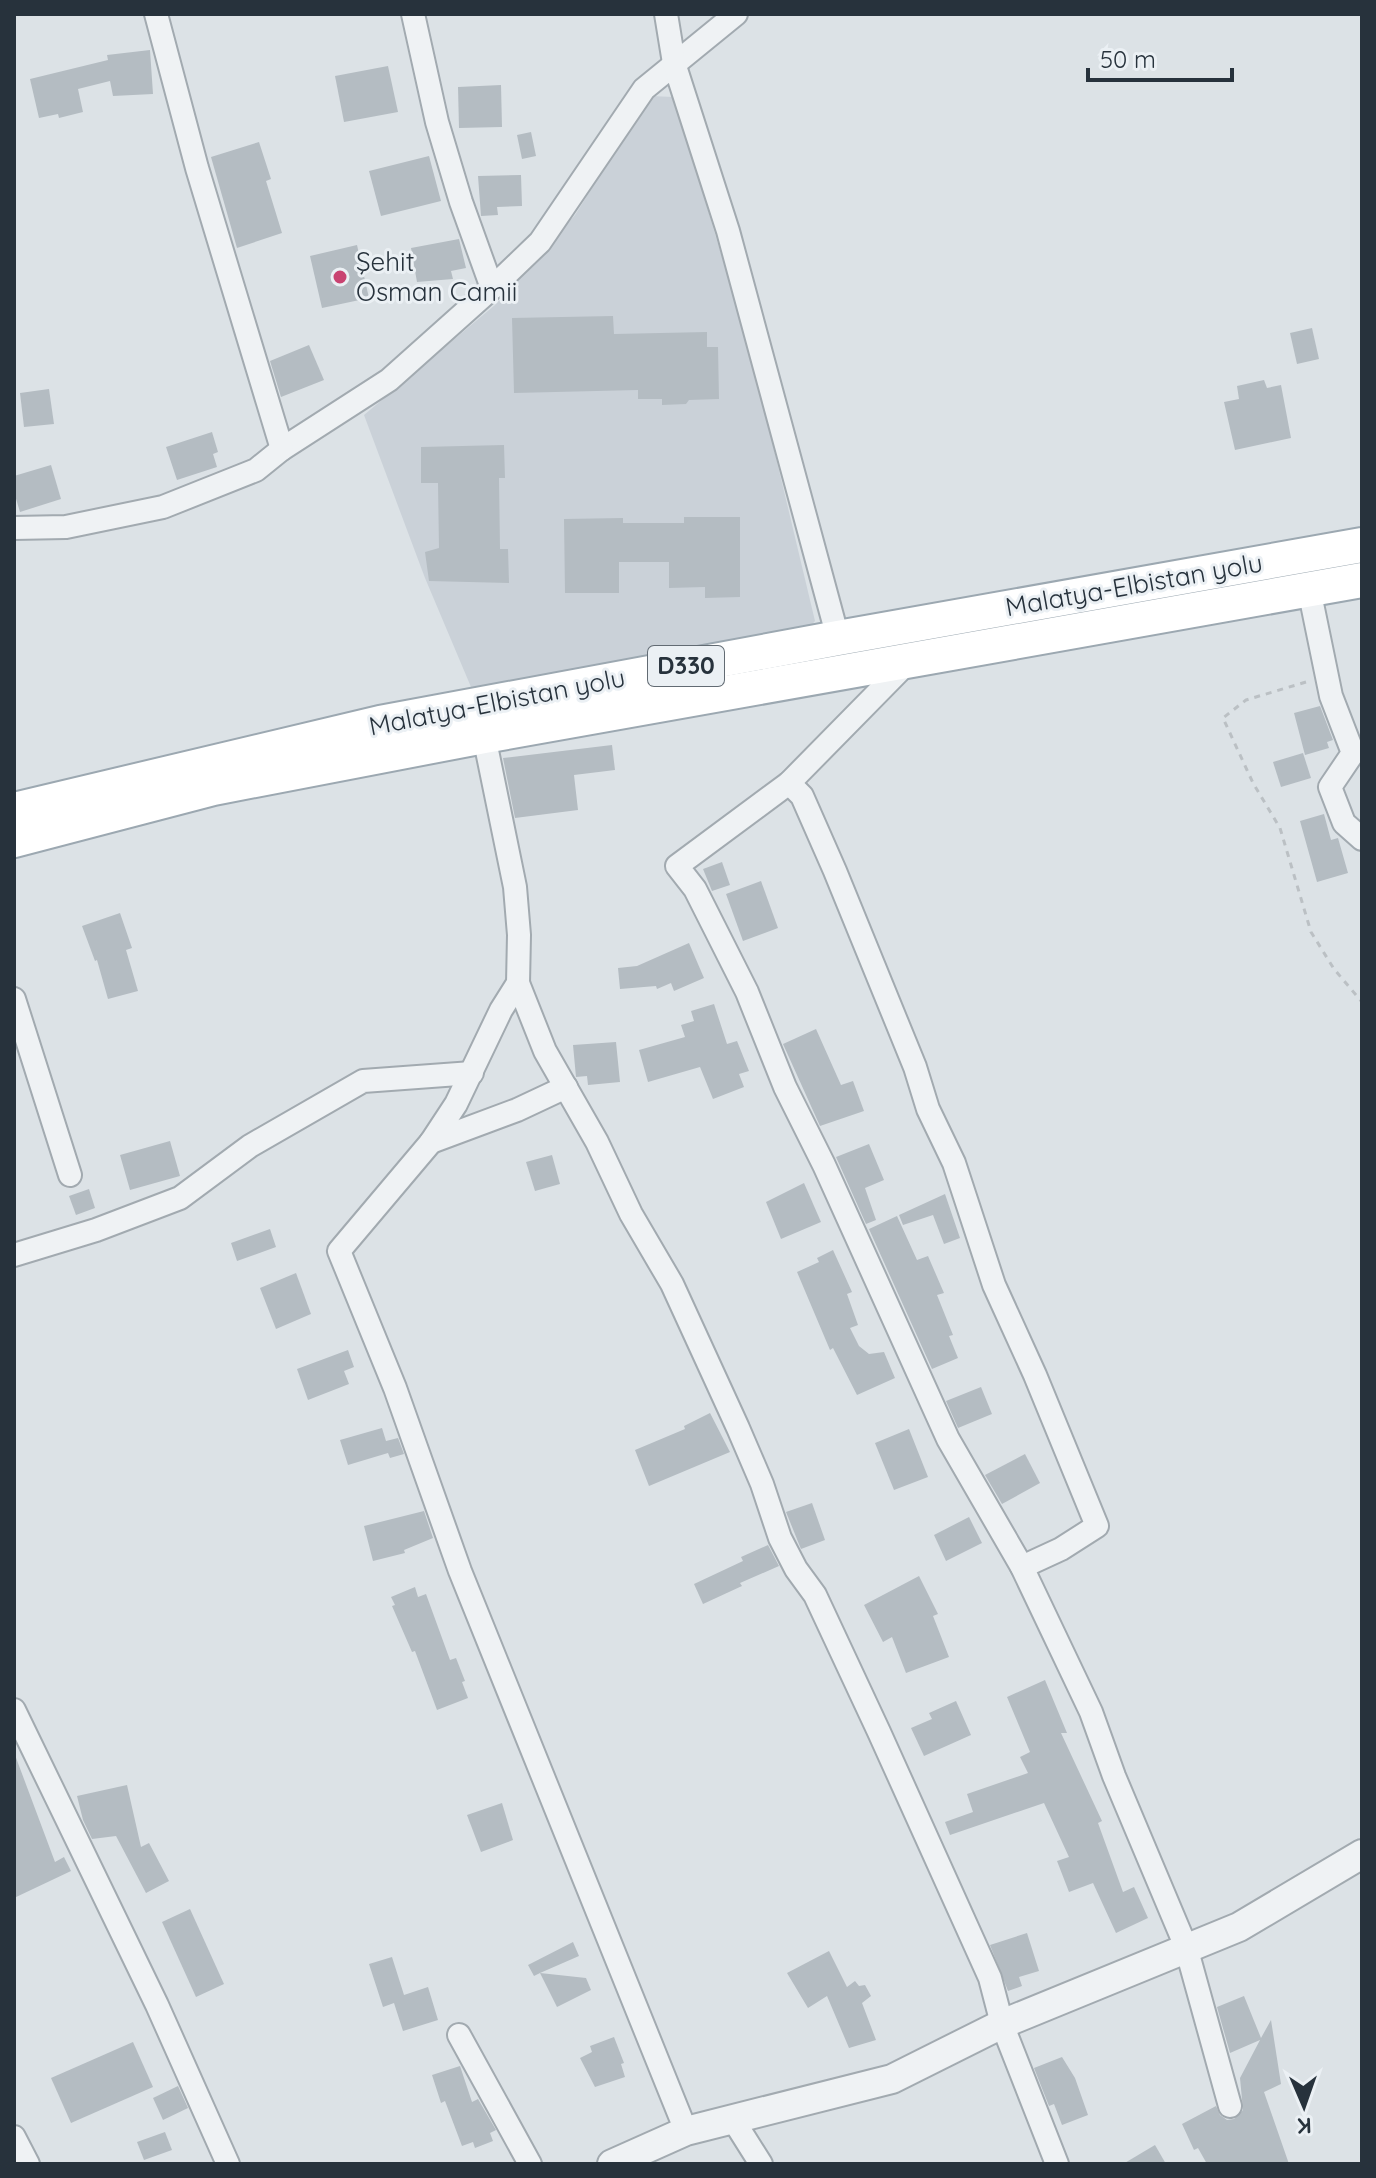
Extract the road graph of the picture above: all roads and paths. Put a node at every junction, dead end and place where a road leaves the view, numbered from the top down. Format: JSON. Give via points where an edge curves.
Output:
{"nodes":[{"id":1,"x":156,"y":14,"type":"edge"},
{"id":2,"x":413,"y":14,"type":"edge"},
{"id":3,"x":666,"y":14,"type":"edge"},
{"id":4,"x":736,"y":14,"type":"edge"},
{"id":5,"x":674,"y":63,"type":"junction"},
{"id":6,"x":492,"y":288,"type":"junction"},
{"id":7,"x":282,"y":449,"type":"junction"},
{"id":8,"x":14,"y":528,"type":"edge"},
{"id":9,"x":1362,"y":545,"type":"edge"},
{"id":10,"x":1362,"y":580,"type":"edge"},
{"id":11,"x":1309,"y":589,"type":"junction"},
{"id":12,"x":838,"y":638,"type":"junction"},
{"id":13,"x":911,"y":660,"type":"junction"},
{"id":14,"x":1326,"y":669,"type":"junction"},
{"id":15,"x":484,"y":736,"type":"junction"},
{"id":16,"x":789,"y":783,"type":"junction"},
{"id":17,"x":16,"y":812,"type":"edge"},
{"id":18,"x":1362,"y":839,"type":"edge"},
{"id":19,"x":518,"y":983,"type":"junction"},
{"id":20,"x":14,"y":999,"type":"edge"},
{"id":21,"x":1362,"y":1002,"type":"edge"},
{"id":22,"x":472,"y":1073,"type":"junction"},
{"id":23,"x":566,"y":1087,"type":"junction"},
{"id":24,"x":431,"y":1142,"type":"junction"},
{"id":25,"x":70,"y":1175,"type":"dead end"},
{"id":26,"x":14,"y":1255,"type":"edge"},
{"id":27,"x":1022,"y":1567,"type":"junction"},
{"id":28,"x":14,"y":1710,"type":"edge"},
{"id":29,"x":1362,"y":1854,"type":"edge"},
{"id":30,"x":1186,"y":1947,"type":"junction"},
{"id":31,"x":1002,"y":2024,"type":"junction"},
{"id":32,"x":459,"y":2035,"type":"dead end"},
{"id":33,"x":1230,"y":2106,"type":"dead end"},
{"id":34,"x":732,"y":2118,"type":"junction"},
{"id":35,"x":686,"y":2131,"type":"junction"},
{"id":36,"x":14,"y":2137,"type":"edge"},
{"id":37,"x":28,"y":2164,"type":"edge"},
{"id":38,"x":228,"y":2164,"type":"edge"},
{"id":39,"x":530,"y":2164,"type":"edge"},
{"id":40,"x":612,"y":2164,"type":"edge"},
{"id":41,"x":761,"y":2164,"type":"edge"},
{"id":42,"x":1057,"y":2164,"type":"edge"}],
"edges":[{"from":1,"to":7,"type":"street"},
{"from":2,"to":6,"type":"street","via":[[437,122]]},
{"from":3,"to":5,"type":"street"},
{"from":4,"to":5,"type":"street"},
{"from":5,"to":6,"type":"street","via":[[644,89],[540,242]]},
{"from":5,"to":12,"type":"street","via":[[728,231]]},
{"from":6,"to":7,"type":"street","via":[[389,380]]},
{"from":7,"to":8,"type":"street","via":[[256,470],[163,507],[66,527]]},
{"from":9,"to":12,"type":"main road","name":"Malatya-Elbistan yolu","number":"D330"},
{"from":10,"to":11,"type":"main road","name":"Malatya-Elbistan yolu","number":"D330"},
{"from":11,"to":13,"type":"main road","name":"Malatya-Elbistan yolu","number":"D330"},
{"from":11,"to":14,"type":"street"},
{"from":12,"to":17,"type":"main road","name":"Malatya-Elbistan yolu","number":"D330","via":[[380,723]]},
{"from":13,"to":15,"type":"main road","name":"Malatya-Elbistan yolu","number":"D330"},
{"from":13,"to":16,"type":"street"},
{"from":14,"to":18,"type":"street","via":[[1353,753],[1330,787],[1344,823]]},
{"from":14,"to":21,"type":"path","via":[[1302,685],[1246,700],[1223,718],[1280,828],[1311,932]]},
{"from":15,"to":17,"type":"main road","name":"Malatya-Elbistan yolu","number":"D330","via":[[213,788]]},
{"from":15,"to":19,"type":"street","via":[[515,887]]},
{"from":16,"to":27,"type":"street","via":[[802,796],[835,871],[954,1163],[994,1285],[1097,1526]]},
{"from":16,"to":27,"type":"street","via":[[677,866],[695,889],[747,992],[785,1087],[948,1439]]},
{"from":19,"to":22,"type":"street"},
{"from":19,"to":23,"type":"street"},
{"from":20,"to":25,"type":"street"},
{"from":22,"to":24,"type":"street"},
{"from":22,"to":26,"type":"street","via":[[363,1081],[250,1146],[180,1198]]},
{"from":23,"to":24,"type":"street"},
{"from":23,"to":31,"type":"street","via":[[705,1353],[780,1538],[815,1595],[964,1919],[990,1978]]},
{"from":24,"to":35,"type":"street","via":[[339,1251],[460,1571]]},
{"from":27,"to":30,"type":"street","via":[[1091,1712]]},
{"from":28,"to":38,"type":"street"},
{"from":29,"to":30,"type":"street","via":[[1239,1927]]},
{"from":30,"to":31,"type":"street"},
{"from":30,"to":33,"type":"street"},
{"from":31,"to":34,"type":"street","via":[[892,2079]]},
{"from":31,"to":42,"type":"street"},
{"from":32,"to":39,"type":"street"},
{"from":34,"to":35,"type":"street"},
{"from":34,"to":41,"type":"street"},
{"from":35,"to":40,"type":"street"},
{"from":36,"to":37,"type":"street"}]}
